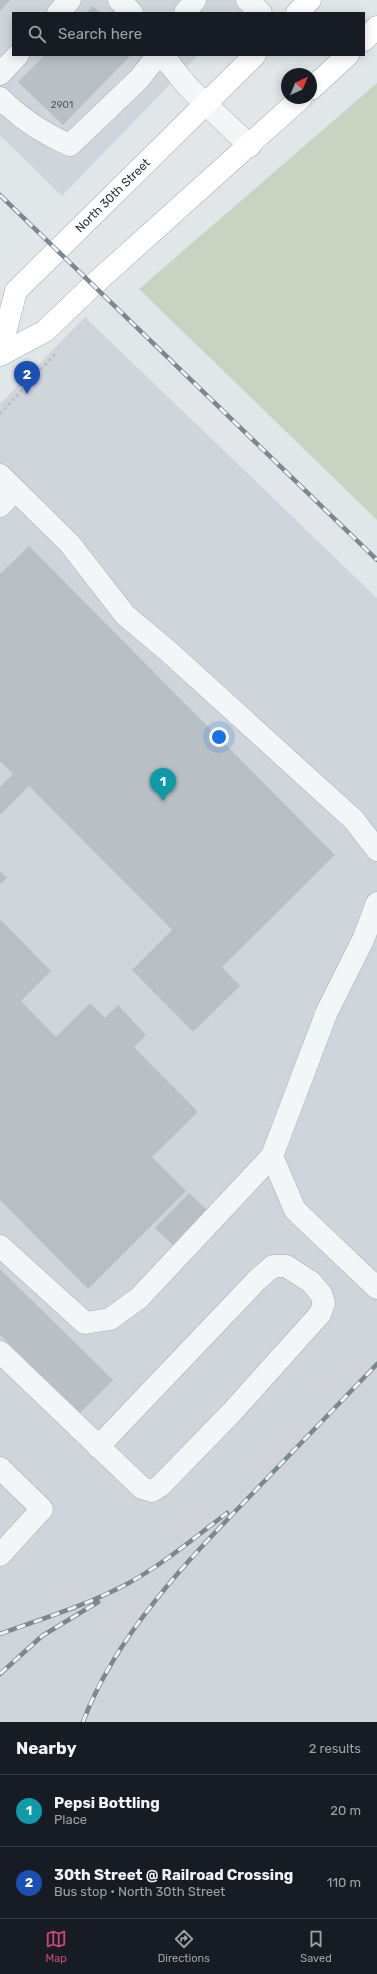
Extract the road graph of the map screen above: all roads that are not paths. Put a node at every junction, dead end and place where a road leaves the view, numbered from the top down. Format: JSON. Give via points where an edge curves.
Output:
{"nodes":[{"id":1,"x":70,"y":0,"type":"edge"},
{"id":2,"x":119,"y":0,"type":"edge"},
{"id":3,"x":195,"y":0,"type":"edge"},
{"id":4,"x":247,"y":0,"type":"edge"},
{"id":5,"x":310,"y":0,"type":"edge"},
{"id":6,"x":59,"y":12,"type":"edge"},
{"id":7,"x":131,"y":12,"type":"edge"},
{"id":8,"x":186,"y":12,"type":"edge"},
{"id":9,"x":260,"y":12,"type":"edge"},
{"id":10,"x":298,"y":12,"type":"edge"},
{"id":11,"x":377,"y":27,"type":"edge"},
{"id":12,"x":365,"y":39,"type":"edge"},
{"id":13,"x":17,"y":56,"type":"edge"},
{"id":14,"x":157,"y":56,"type":"edge"},
{"id":15,"x":163,"y":56,"type":"edge"},
{"id":16,"x":253,"y":56,"type":"edge"},
{"id":17,"x":347,"y":56,"type":"edge"},
{"id":18,"x":0,"y":74,"type":"edge"},
{"id":19,"x":317,"y":83,"type":"edge"},
{"id":20,"x":0,"y":98,"type":"edge"},
{"id":21,"x":205,"y":104,"type":"junction"},
{"id":22,"x":295,"y":104,"type":"edge"},
{"id":23,"x":250,"y":146,"type":"junction"},
{"id":24,"x":0,"y":353,"type":"edge"},
{"id":25,"x":7,"y":483,"type":"edge"},
{"id":26,"x":0,"y":506,"type":"edge"},
{"id":27,"x":377,"y":850,"type":"edge"},
{"id":28,"x":377,"y":903,"type":"edge"},
{"id":29,"x":272,"y":1156,"type":"junction"},
{"id":30,"x":0,"y":1246,"type":"edge"},
{"id":31,"x":377,"y":1288,"type":"edge"},
{"id":32,"x":0,"y":1352,"type":"edge"},
{"id":33,"x":98,"y":1447,"type":"junction"},
{"id":34,"x":0,"y":1468,"type":"edge"},
{"id":35,"x":0,"y":1555,"type":"edge"}],
"edges":[{"from":1,"to":6,"type":"lane"},
{"from":2,"to":7,"type":"lane"},
{"from":3,"to":8,"type":"lane"},
{"from":4,"to":9,"type":"lane"},
{"from":5,"to":10,"type":"main road"},
{"from":11,"to":12,"type":"main road"},
{"from":13,"to":18,"type":"lane"},
{"from":14,"to":20,"type":"lane","via":[[139,80],[70,145],[14,113]]},
{"from":15,"to":21,"type":"lane"},
{"from":16,"to":21,"type":"main road","name":"North 30th Street"},
{"from":17,"to":19,"type":"main road"},
{"from":21,"to":23,"type":"lane"},
{"from":21,"to":24,"type":"main road","name":"North 30th Street","via":[[16,291]]},
{"from":22,"to":23,"type":"main road","name":"North 30th Street"},
{"from":23,"to":24,"type":"main road","name":"North 30th Street","via":[[45,331]]},
{"from":25,"to":26,"type":"lane"},
{"from":25,"to":27,"type":"lane","via":[[70,544],[124,615],[168,651],[354,820]]},
{"from":28,"to":29,"type":"lane","via":[[363,940],[326,1014]]},
{"from":29,"to":30,"type":"lane","via":[[139,1298],[110,1319],[85,1323]]},
{"from":29,"to":31,"type":"lane","via":[[295,1210]]},
{"from":32,"to":33,"type":"lane"},
{"from":33,"to":33,"type":"lane","via":[[142,1488],[152,1491],[160,1486],[232,1412],[320,1314],[324,1303],[321,1294],[311,1282],[286,1266],[273,1266]]},
{"from":34,"to":35,"type":"lane","via":[[42,1509]]}]}
